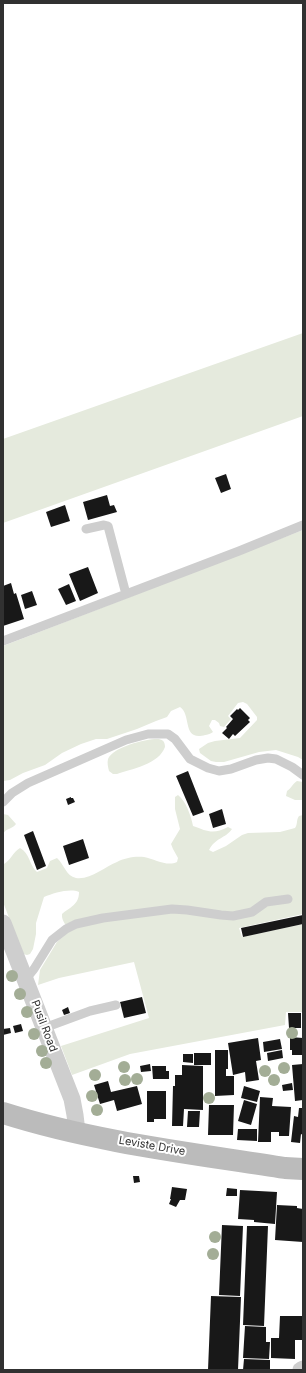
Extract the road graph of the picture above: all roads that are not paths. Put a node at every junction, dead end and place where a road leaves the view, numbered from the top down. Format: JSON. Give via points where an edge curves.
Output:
{"nodes":[{"id":1,"x":303,"y":525,"type":"edge"},
{"id":2,"x":86,"y":529,"type":"dead end"},
{"id":3,"x":126,"y":594,"type":"junction"},
{"id":4,"x":3,"y":640,"type":"edge"},
{"id":5,"x":303,"y":775,"type":"edge"},
{"id":6,"x":3,"y":802,"type":"edge"},
{"id":7,"x":288,"y":899,"type":"dead end"},
{"id":8,"x":3,"y":922,"type":"edge"},
{"id":9,"x":26,"y":979,"type":"junction"},
{"id":10,"x":116,"y":1005,"type":"dead end"},
{"id":11,"x":44,"y":1028,"type":"junction"},
{"id":12,"x":3,"y":1113,"type":"edge"},
{"id":13,"x":77,"y":1132,"type":"junction"},
{"id":14,"x":303,"y":1169,"type":"edge"}],
"edges":[{"from":1,"to":3,"type":"lane"},
{"from":2,"to":3,"type":"lane","via":[[108,526]]},
{"from":3,"to":4,"type":"lane"},
{"from":5,"to":6,"type":"lane","via":[[276,759],[268,758],[220,771],[208,768],[190,759],[168,734],[148,734],[126,740],[28,783]]},
{"from":7,"to":9,"type":"lane","via":[[266,902],[252,912],[233,916],[172,909],[87,921],[66,929],[52,940]]},
{"from":8,"to":9,"type":"street","name":"Pusil Road"},
{"from":9,"to":11,"type":"street","name":"Pusil Road"},
{"from":10,"to":11,"type":"lane","via":[[90,1011]]},
{"from":11,"to":13,"type":"street","name":"Pusil Road","via":[[72,1099]]},
{"from":12,"to":13,"type":"main road","name":"Leviste Drive"},
{"from":13,"to":14,"type":"main road","name":"Leviste Drive","via":[[198,1154]]}]}
